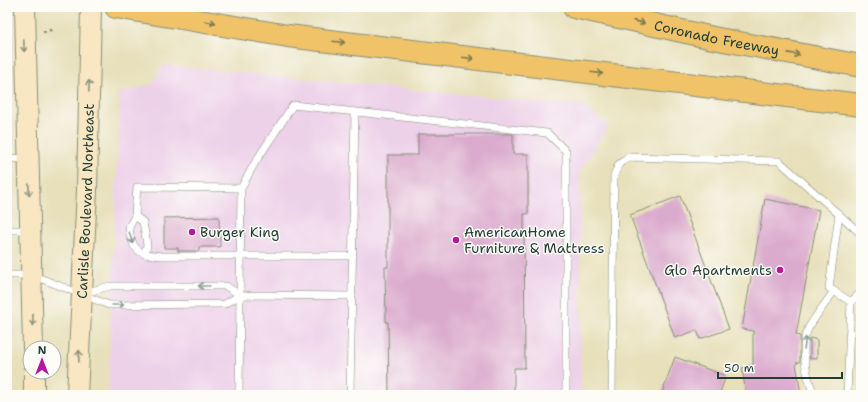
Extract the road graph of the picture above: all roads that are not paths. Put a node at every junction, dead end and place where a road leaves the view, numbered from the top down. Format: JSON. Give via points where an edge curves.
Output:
{"nodes":[{"id":1,"x":24,"y":7,"type":"edge"},
{"id":2,"x":91,"y":7,"type":"edge"},
{"id":3,"x":116,"y":7,"type":"edge"},
{"id":4,"x":574,"y":7,"type":"edge"},
{"id":5,"x":861,"y":66,"type":"edge"},
{"id":6,"x":861,"y":105,"type":"edge"},
{"id":7,"x":355,"y":112,"type":"junction"},
{"id":8,"x":7,"y":158,"type":"edge"},
{"id":9,"x":28,"y":159,"type":"junction"},
{"id":10,"x":241,"y":188,"type":"junction"},
{"id":11,"x":839,"y":214,"type":"junction"},
{"id":12,"x":135,"y":216,"type":"junction"},
{"id":13,"x":7,"y":230,"type":"edge"},
{"id":14,"x":30,"y":230,"type":"junction"},
{"id":15,"x":861,"y":234,"type":"edge"},
{"id":16,"x":145,"y":254,"type":"junction"},
{"id":17,"x":240,"y":256,"type":"junction"},
{"id":18,"x":353,"y":256,"type":"junction"},
{"id":19,"x":7,"y":275,"type":"edge"},
{"id":20,"x":32,"y":275,"type":"junction"},
{"id":21,"x":834,"y":291,"type":"junction"},
{"id":22,"x":861,"y":292,"type":"edge"},
{"id":23,"x":81,"y":294,"type":"junction"},
{"id":24,"x":240,"y":296,"type":"junction"},
{"id":25,"x":352,"y":296,"type":"junction"},
{"id":26,"x":851,"y":302,"type":"junction"},
{"id":27,"x":33,"y":340,"type":"edge"},
{"id":28,"x":34,"y":380,"type":"edge"},
{"id":29,"x":34,"y":395,"type":"edge"},
{"id":30,"x":77,"y":395,"type":"edge"},
{"id":31,"x":239,"y":395,"type":"edge"},
{"id":32,"x":350,"y":395,"type":"edge"},
{"id":33,"x":566,"y":395,"type":"edge"},
{"id":34,"x":612,"y":395,"type":"edge"},
{"id":35,"x":814,"y":395,"type":"edge"},
{"id":36,"x":846,"y":395,"type":"edge"}],
"edges":[{"from":1,"to":9,"type":"main road","one_way":true},
{"from":23,"to":2,"type":"main road","name":"Carlisle Boulevard Northeast","one_way":true},
{"from":3,"to":6,"type":"highway","one_way":true,"via":[[288,36]]},
{"from":4,"to":5,"type":"highway","name":"Coronado Freeway","one_way":true,"via":[[713,38]]},
{"from":7,"to":10,"type":"lane","via":[[293,105]]},
{"from":7,"to":18,"type":"lane"},
{"from":7,"to":33,"type":"lane","via":[[547,133],[566,151]]},
{"from":8,"to":9,"type":"lane"},
{"from":9,"to":14,"type":"main road","one_way":true},
{"from":10,"to":12,"type":"lane","via":[[137,187]]},
{"from":10,"to":17,"type":"lane"},
{"from":11,"to":15,"type":"lane"},
{"from":11,"to":21,"type":"lane","via":[[829,288]]},
{"from":11,"to":34,"type":"lane","via":[[779,161],[629,157],[619,164],[614,175]]},
{"from":12,"to":16,"type":"lane","via":[[143,222],[147,245]]},
{"from":12,"to":16,"type":"lane","one_way":true,"via":[[129,227],[130,235],[134,246]]},
{"from":13,"to":14,"type":"lane"},
{"from":14,"to":20,"type":"main road"},
{"from":16,"to":17,"type":"lane","via":[[178,257]]},
{"from":17,"to":18,"type":"lane"},
{"from":17,"to":24,"type":"lane"},
{"from":18,"to":25,"type":"lane"},
{"from":19,"to":20,"type":"lane"},
{"from":20,"to":23,"type":"lane"},
{"from":20,"to":27,"type":"main road","one_way":true},
{"from":21,"to":26,"type":"lane"},
{"from":35,"to":21,"type":"lane","one_way":true,"via":[[804,347],[808,330]]},
{"from":22,"to":26,"type":"lane"},
{"from":23,"to":24,"type":"lane","one_way":true,"via":[[109,304],[225,304]]},
{"from":24,"to":23,"type":"lane","one_way":true,"via":[[226,286],[110,286]]},
{"from":30,"to":23,"type":"main road","name":"Carlisle Boulevard Northeast","one_way":true},
{"from":24,"to":25,"type":"lane"},
{"from":24,"to":31,"type":"lane"},
{"from":25,"to":32,"type":"lane"},
{"from":26,"to":36,"type":"lane"},
{"from":28,"to":29,"type":"main road"}]}
